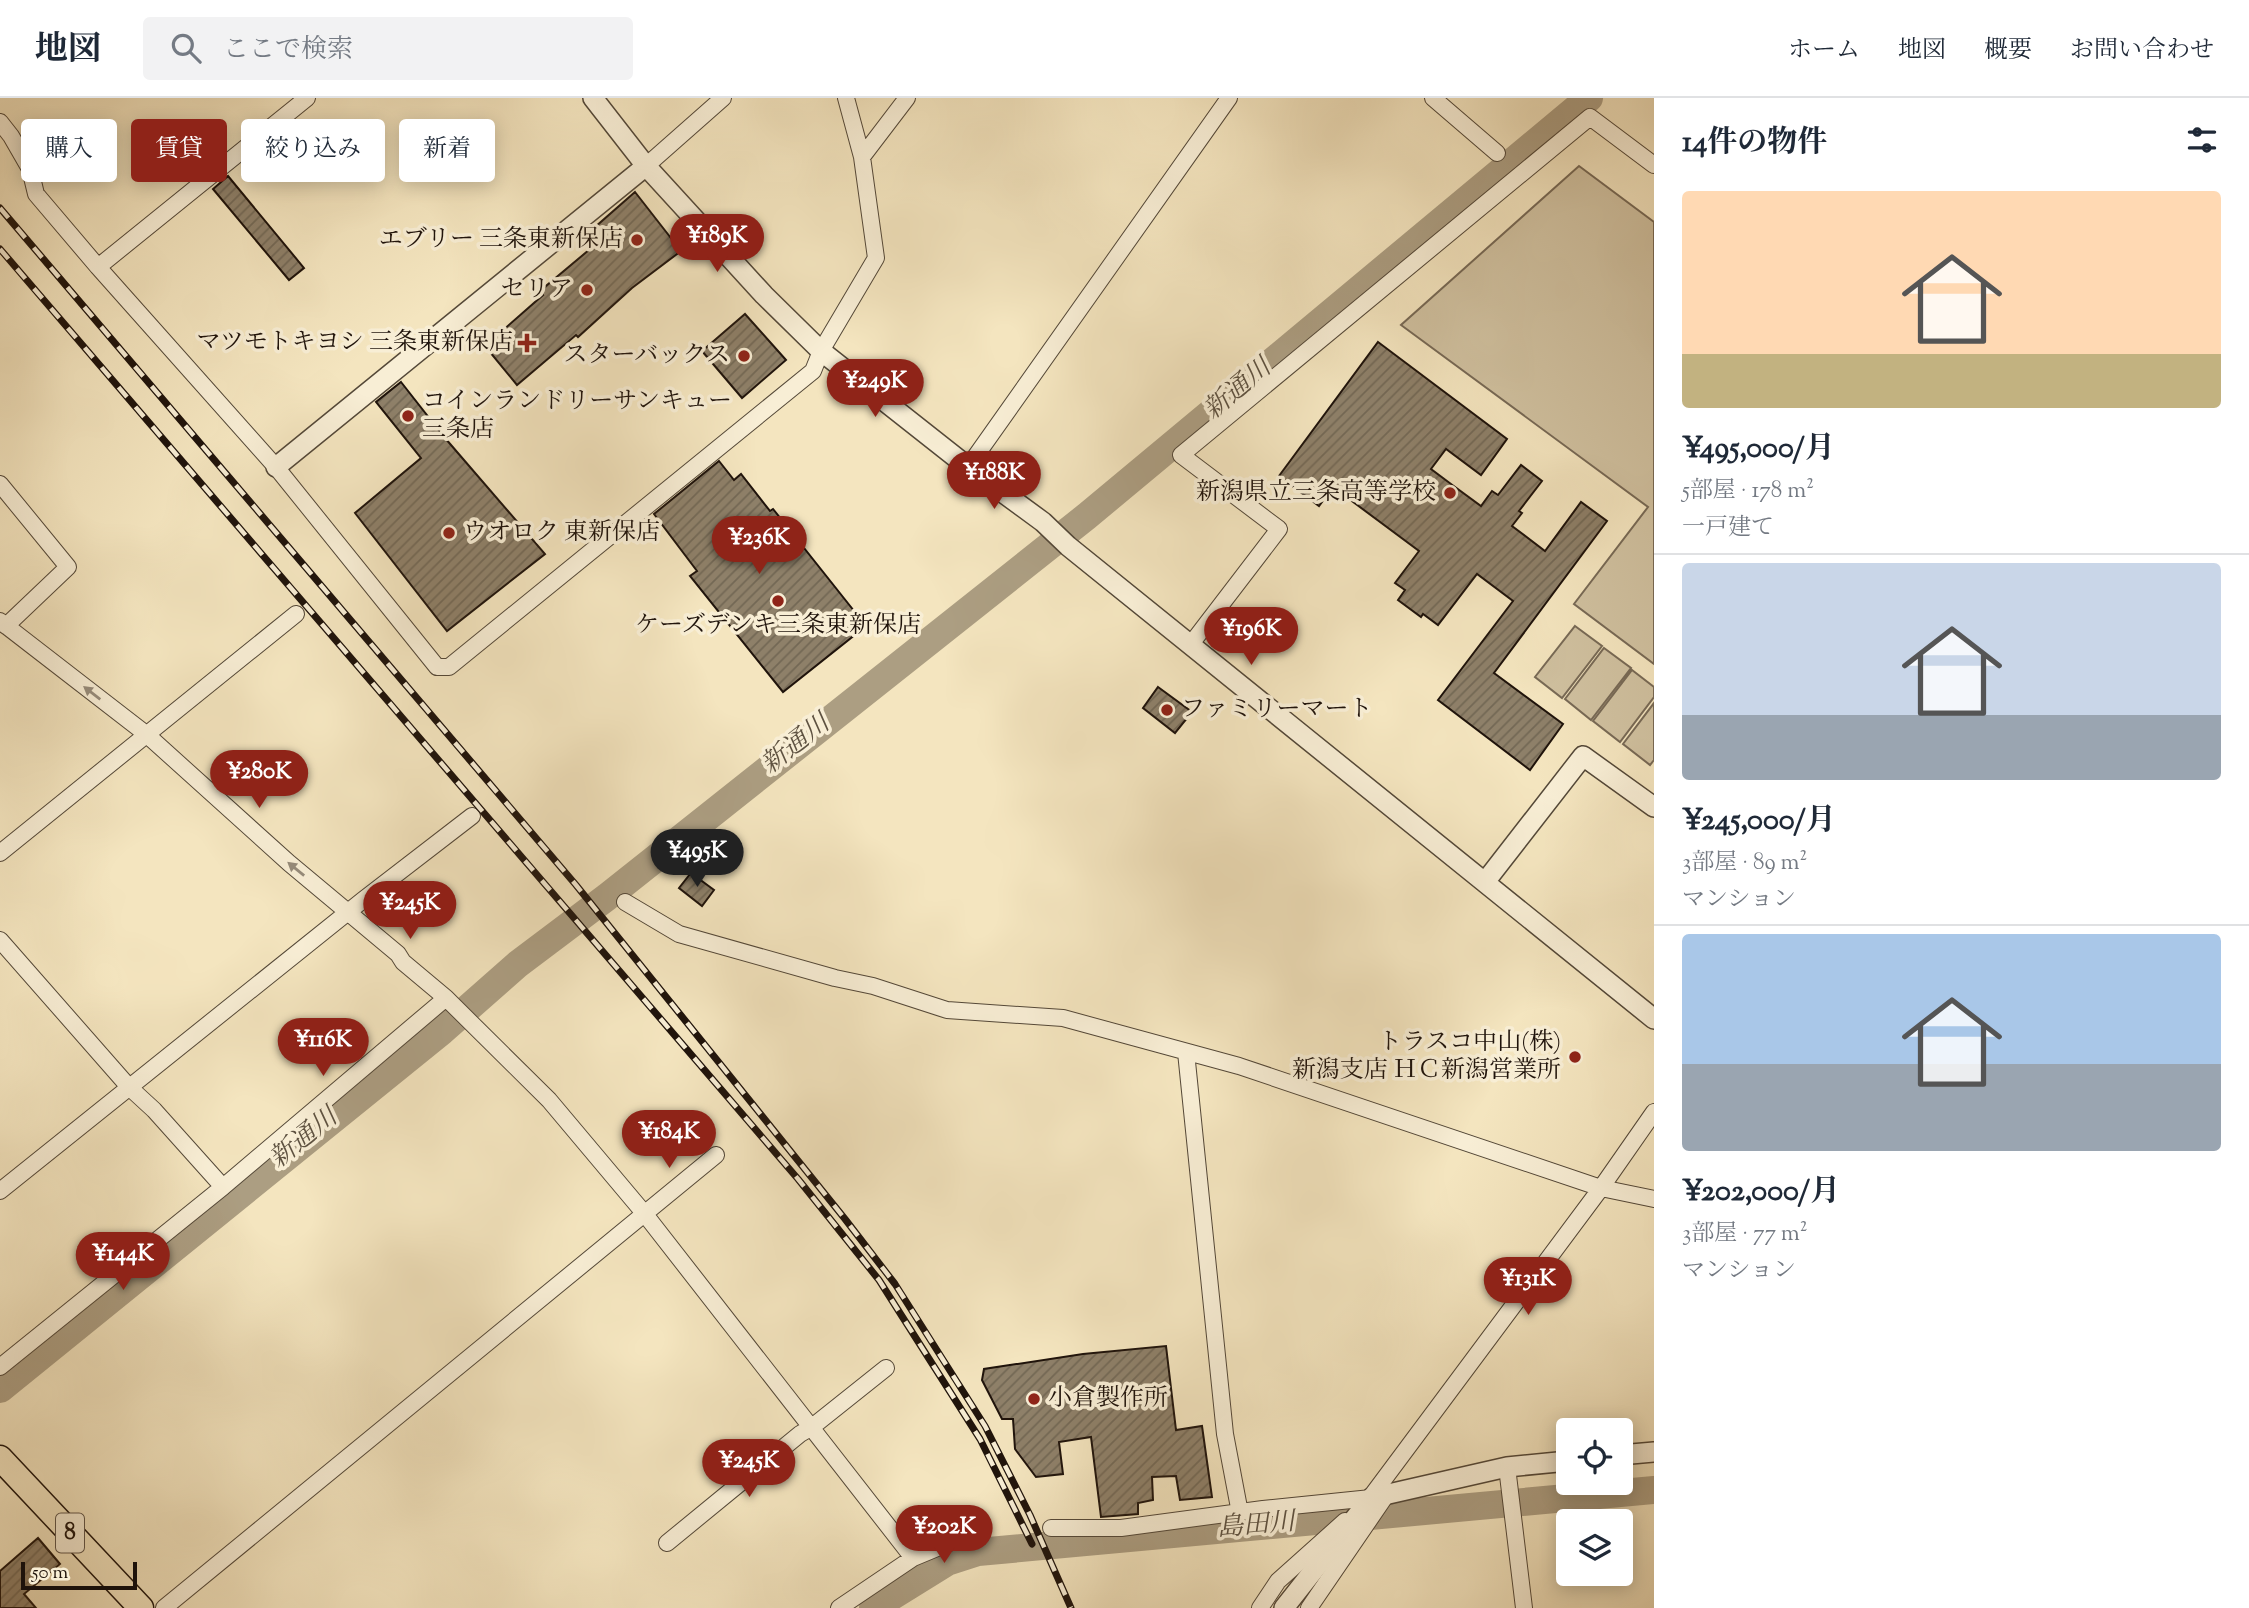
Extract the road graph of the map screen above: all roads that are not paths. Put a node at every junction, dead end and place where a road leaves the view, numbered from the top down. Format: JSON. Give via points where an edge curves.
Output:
{"nodes":[{"id":1,"x":307,"y":98,"type":"edge"},
{"id":2,"x":593,"y":98,"type":"edge"},
{"id":3,"x":723,"y":98,"type":"edge"},
{"id":4,"x":846,"y":98,"type":"edge"},
{"id":5,"x":907,"y":98,"type":"edge"},
{"id":6,"x":1229,"y":98,"type":"edge"},
{"id":7,"x":1433,"y":98,"type":"edge"},
{"id":8,"x":0,"y":122,"type":"edge"},
{"id":9,"x":1497,"y":153,"type":"dead end"},
{"id":10,"x":862,"y":157,"type":"junction"},
{"id":11,"x":1654,"y":165,"type":"edge"},
{"id":12,"x":646,"y":166,"type":"junction"},
{"id":13,"x":99,"y":267,"type":"junction"},
{"id":14,"x":821,"y":351,"type":"junction"},
{"id":15,"x":276,"y":467,"type":"junction"},
{"id":16,"x":968,"y":467,"type":"junction"},
{"id":17,"x":0,"y":484,"type":"edge"},
{"id":18,"x":296,"y":614,"type":"dead end"},
{"id":19,"x":3,"y":624,"type":"edge"},
{"id":20,"x":1191,"y":644,"type":"junction"},
{"id":21,"x":146,"y":734,"type":"junction"},
{"id":22,"x":1654,"y":807,"type":"edge"},
{"id":23,"x":472,"y":816,"type":"dead end"},
{"id":24,"x":0,"y":853,"type":"edge"},
{"id":25,"x":1485,"y":882,"type":"junction"},
{"id":26,"x":625,"y":902,"type":"dead end"},
{"id":27,"x":349,"y":912,"type":"junction"},
{"id":28,"x":0,"y":940,"type":"edge"},
{"id":29,"x":446,"y":998,"type":"junction"},
{"id":30,"x":1654,"y":1019,"type":"edge"},
{"id":31,"x":1186,"y":1052,"type":"junction"},
{"id":32,"x":130,"y":1087,"type":"junction"},
{"id":33,"x":1654,"y":1112,"type":"edge"},
{"id":34,"x":716,"y":1155,"type":"dead end"},
{"id":35,"x":223,"y":1187,"type":"junction"},
{"id":36,"x":1601,"y":1188,"type":"junction"},
{"id":37,"x":0,"y":1191,"type":"edge"},
{"id":38,"x":1654,"y":1199,"type":"edge"},
{"id":39,"x":644,"y":1213,"type":"junction"},
{"id":40,"x":0,"y":1367,"type":"edge"},
{"id":41,"x":886,"y":1368,"type":"dead end"},
{"id":42,"x":812,"y":1427,"type":"junction"},
{"id":43,"x":1654,"y":1452,"type":"edge"},
{"id":44,"x":1633,"y":1454,"type":"edge"},
{"id":45,"x":0,"y":1458,"type":"edge"},
{"id":46,"x":1556,"y":1462,"type":"edge"},
{"id":47,"x":1507,"y":1467,"type":"junction"},
{"id":48,"x":1379,"y":1496,"type":"junction"},
{"id":49,"x":1240,"y":1513,"type":"junction"},
{"id":50,"x":1051,"y":1528,"type":"dead end"},
{"id":51,"x":961,"y":1538,"type":"dead end"},
{"id":52,"x":667,"y":1544,"type":"dead end"},
{"id":53,"x":913,"y":1558,"type":"junction"},
{"id":54,"x":141,"y":1608,"type":"edge"},
{"id":55,"x":164,"y":1608,"type":"edge"},
{"id":56,"x":839,"y":1608,"type":"edge"},
{"id":57,"x":1260,"y":1608,"type":"edge"},
{"id":58,"x":1284,"y":1608,"type":"edge"},
{"id":59,"x":1309,"y":1608,"type":"edge"},
{"id":60,"x":1524,"y":1608,"type":"edge"}],
"edges":[{"from":1,"to":13,"type":"street"},
{"from":2,"to":12,"type":"street"},
{"from":3,"to":12,"type":"street"},
{"from":4,"to":10,"type":"street"},
{"from":5,"to":10,"type":"street"},
{"from":6,"to":16,"type":"street"},
{"from":7,"to":9,"type":"street"},
{"from":8,"to":13,"type":"street","via":[[30,169],[36,194]]},
{"from":10,"to":14,"type":"street","via":[[876,258]]},
{"from":11,"to":20,"type":"street","via":[[1590,117],[1181,456],[1279,529]]},
{"from":12,"to":14,"type":"street"},
{"from":12,"to":15,"type":"street"},
{"from":13,"to":15,"type":"street"},
{"from":14,"to":15,"type":"street","via":[[813,371],[449,667],[437,667]]},
{"from":14,"to":16,"type":"street"},
{"from":16,"to":20,"type":"street"},
{"from":17,"to":19,"type":"street","via":[[68,568]]},
{"from":18,"to":21,"type":"street"},
{"from":21,"to":19,"type":"street","one_way":true},
{"from":20,"to":25,"type":"street"},
{"from":21,"to":24,"type":"street"},
{"from":27,"to":21,"type":"street","one_way":true},
{"from":22,"to":25,"type":"street","via":[[1583,756]]},
{"from":23,"to":27,"type":"street"},
{"from":25,"to":30,"type":"street"},
{"from":26,"to":31,"type":"street","via":[[679,934],[947,1010],[1063,1018]]},
{"from":27,"to":29,"type":"street"},
{"from":27,"to":32,"type":"street"},
{"from":28,"to":32,"type":"street"},
{"from":29,"to":35,"type":"street"},
{"from":29,"to":39,"type":"street","via":[[549,1100]]},
{"from":31,"to":36,"type":"street"},
{"from":31,"to":49,"type":"street","via":[[1225,1434]]},
{"from":32,"to":35,"type":"street"},
{"from":32,"to":37,"type":"street"},
{"from":33,"to":36,"type":"street"},
{"from":34,"to":39,"type":"street"},
{"from":35,"to":40,"type":"street"},
{"from":36,"to":38,"type":"street"},
{"from":36,"to":48,"type":"street"},
{"from":39,"to":42,"type":"street"},
{"from":39,"to":55,"type":"street"},
{"from":41,"to":42,"type":"street"},
{"from":42,"to":52,"type":"street"},
{"from":42,"to":53,"type":"street"},
{"from":43,"to":44,"type":"street"},
{"from":45,"to":54,"type":"main road","number":"8"},
{"from":46,"to":47,"type":"street"},
{"from":47,"to":48,"type":"street"},
{"from":47,"to":60,"type":"street"},
{"from":48,"to":49,"type":"street"},
{"from":48,"to":57,"type":"street","via":[[1278,1581]]},
{"from":48,"to":58,"type":"street"},
{"from":48,"to":59,"type":"street"},
{"from":49,"to":50,"type":"street","via":[[1121,1528]]},
{"from":51,"to":53,"type":"street"},
{"from":53,"to":56,"type":"street"}]}
